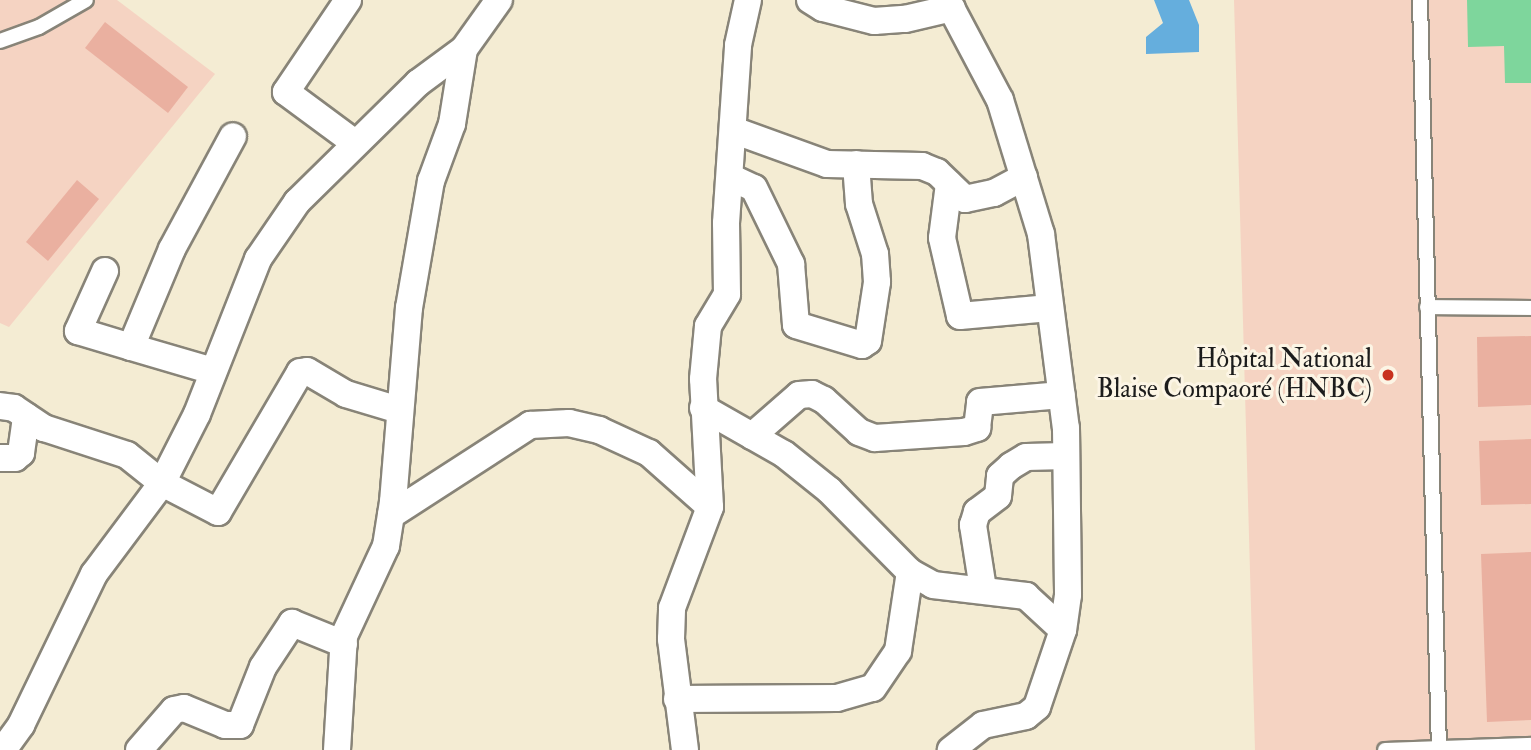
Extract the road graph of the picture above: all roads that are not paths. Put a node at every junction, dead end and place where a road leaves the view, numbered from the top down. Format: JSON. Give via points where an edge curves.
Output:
{"nodes":[{"id":1,"x":86,"y":0,"type":"edge"},
{"id":2,"x":348,"y":0,"type":"edge"},
{"id":3,"x":478,"y":0,"type":"edge"},
{"id":4,"x":499,"y":0,"type":"edge"},
{"id":5,"x":748,"y":0,"type":"edge"},
{"id":6,"x":810,"y":0,"type":"edge"},
{"id":7,"x":1420,"y":0,"type":"edge"},
{"id":8,"x":950,"y":4,"type":"edge"},
{"id":9,"x":481,"y":28,"type":"junction"},
{"id":10,"x":0,"y":41,"type":"edge"},
{"id":11,"x":464,"y":49,"type":"junction"},
{"id":12,"x":733,"y":130,"type":"junction"},
{"id":13,"x":233,"y":136,"type":"dead end"},
{"id":14,"x":355,"y":143,"type":"junction"},
{"id":15,"x":856,"y":164,"type":"junction"},
{"id":16,"x":730,"y":177,"type":"junction"},
{"id":17,"x":1024,"y":177,"type":"junction"},
{"id":18,"x":949,"y":184,"type":"junction"},
{"id":19,"x":105,"y":271,"type":"dead end"},
{"id":20,"x":1427,"y":307,"type":"junction"},
{"id":21,"x":1050,"y":308,"type":"junction"},
{"id":22,"x":1531,"y":308,"type":"edge"},
{"id":23,"x":131,"y":346,"type":"junction"},
{"id":24,"x":213,"y":371,"type":"junction"},
{"id":25,"x":1062,"y":396,"type":"junction"},
{"id":26,"x":0,"y":406,"type":"edge"},
{"id":27,"x":703,"y":408,"type":"junction"},
{"id":28,"x":400,"y":410,"type":"junction"},
{"id":29,"x":26,"y":416,"type":"junction"},
{"id":30,"x":752,"y":436,"type":"junction"},
{"id":31,"x":1066,"y":456,"type":"junction"},
{"id":32,"x":0,"y":458,"type":"edge"},
{"id":33,"x":162,"y":483,"type":"junction"},
{"id":34,"x":710,"y":507,"type":"junction"},
{"id":35,"x":391,"y":515,"type":"junction"},
{"id":36,"x":910,"y":572,"type":"junction"},
{"id":37,"x":983,"y":589,"type":"junction"},
{"id":38,"x":1063,"y":630,"type":"junction"},
{"id":39,"x":344,"y":644,"type":"junction"},
{"id":40,"x":677,"y":699,"type":"junction"},
{"id":41,"x":1531,"y":745,"type":"edge"},
{"id":42,"x":1439,"y":749,"type":"edge"},
{"id":43,"x":3,"y":750,"type":"edge"},
{"id":44,"x":139,"y":750,"type":"edge"},
{"id":45,"x":337,"y":750,"type":"edge"},
{"id":46,"x":685,"y":750,"type":"edge"},
{"id":47,"x":951,"y":750,"type":"edge"},
{"id":48,"x":1385,"y":750,"type":"edge"}],
"edges":[{"from":1,"to":10,"type":"lane","via":[[39,27]]},
{"from":2,"to":14,"type":"street","via":[[286,92]]},
{"from":3,"to":9,"type":"street"},
{"from":4,"to":9,"type":"street"},
{"from":5,"to":12,"type":"street","via":[[738,46]]},
{"from":6,"to":8,"type":"street","via":[[823,8],[874,21],[905,19]]},
{"from":7,"to":20,"type":"lane"},
{"from":8,"to":17,"type":"street","via":[[1000,100]]},
{"from":9,"to":11,"type":"street"},
{"from":11,"to":14,"type":"street","via":[[418,83]]},
{"from":11,"to":28,"type":"street","via":[[455,113],[433,173],[418,241]]},
{"from":12,"to":15,"type":"street","via":[[827,164]]},
{"from":12,"to":16,"type":"street"},
{"from":13,"to":23,"type":"street","via":[[172,249]]},
{"from":14,"to":24,"type":"street","via":[[297,202],[258,259]]},
{"from":15,"to":16,"type":"street","via":[[859,204],[875,254],[877,282],[868,341],[862,345],[796,325],[791,264],[754,188]]},
{"from":15,"to":18,"type":"street","via":[[922,166]]},
{"from":16,"to":27,"type":"street","via":[[727,293],[708,326]]},
{"from":17,"to":18,"type":"street","via":[[974,199],[957,194]]},
{"from":17,"to":21,"type":"street","via":[[1041,234]]},
{"from":18,"to":21,"type":"street","via":[[942,238],[960,316]]},
{"from":19,"to":23,"type":"street","via":[[77,327],[81,333]]},
{"from":20,"to":22,"type":"lane"},
{"from":20,"to":42,"type":"lane"},
{"from":21,"to":25,"type":"street"},
{"from":23,"to":24,"type":"street"},
{"from":24,"to":33,"type":"street"},
{"from":25,"to":30,"type":"street","via":[[981,402],[977,428],[964,432],[875,438],[859,432],[824,400],[799,395]]},
{"from":25,"to":31,"type":"street"},
{"from":26,"to":29,"type":"street"},
{"from":27,"to":30,"type":"street"},
{"from":27,"to":34,"type":"street"},
{"from":28,"to":33,"type":"street","via":[[346,394],[307,371],[300,373],[222,510],[211,510]]},
{"from":28,"to":35,"type":"street"},
{"from":29,"to":32,"type":"street","via":[[20,453],[15,458]]},
{"from":29,"to":33,"type":"street","via":[[44,428],[127,455]]},
{"from":30,"to":36,"type":"street","via":[[784,454],[828,490]]},
{"from":31,"to":37,"type":"street","via":[[1027,457],[1011,466],[1000,476],[998,496],[977,512],[972,524]]},
{"from":31,"to":38,"type":"street","via":[[1068,595]]},
{"from":33,"to":43,"type":"street","via":[[94,574],[21,725]]},
{"from":34,"to":35,"type":"street","via":[[649,453],[599,430],[569,423],[530,425]]},
{"from":34,"to":40,"type":"street","via":[[672,608]]},
{"from":35,"to":39,"type":"street","via":[[386,546],[348,625]]},
{"from":36,"to":37,"type":"street","via":[[933,585]]},
{"from":36,"to":40,"type":"street","via":[[898,651],[873,688],[837,698]]},
{"from":37,"to":38,"type":"street","via":[[1027,596]]},
{"from":38,"to":47,"type":"street","via":[[1037,707],[1027,716],[983,725]]},
{"from":39,"to":44,"type":"street","via":[[292,623],[263,667],[240,726],[225,726],[184,708],[174,710]]},
{"from":39,"to":45,"type":"street"},
{"from":40,"to":46,"type":"street"},
{"from":41,"to":42,"type":"lane"},
{"from":42,"to":48,"type":"lane"}]}
